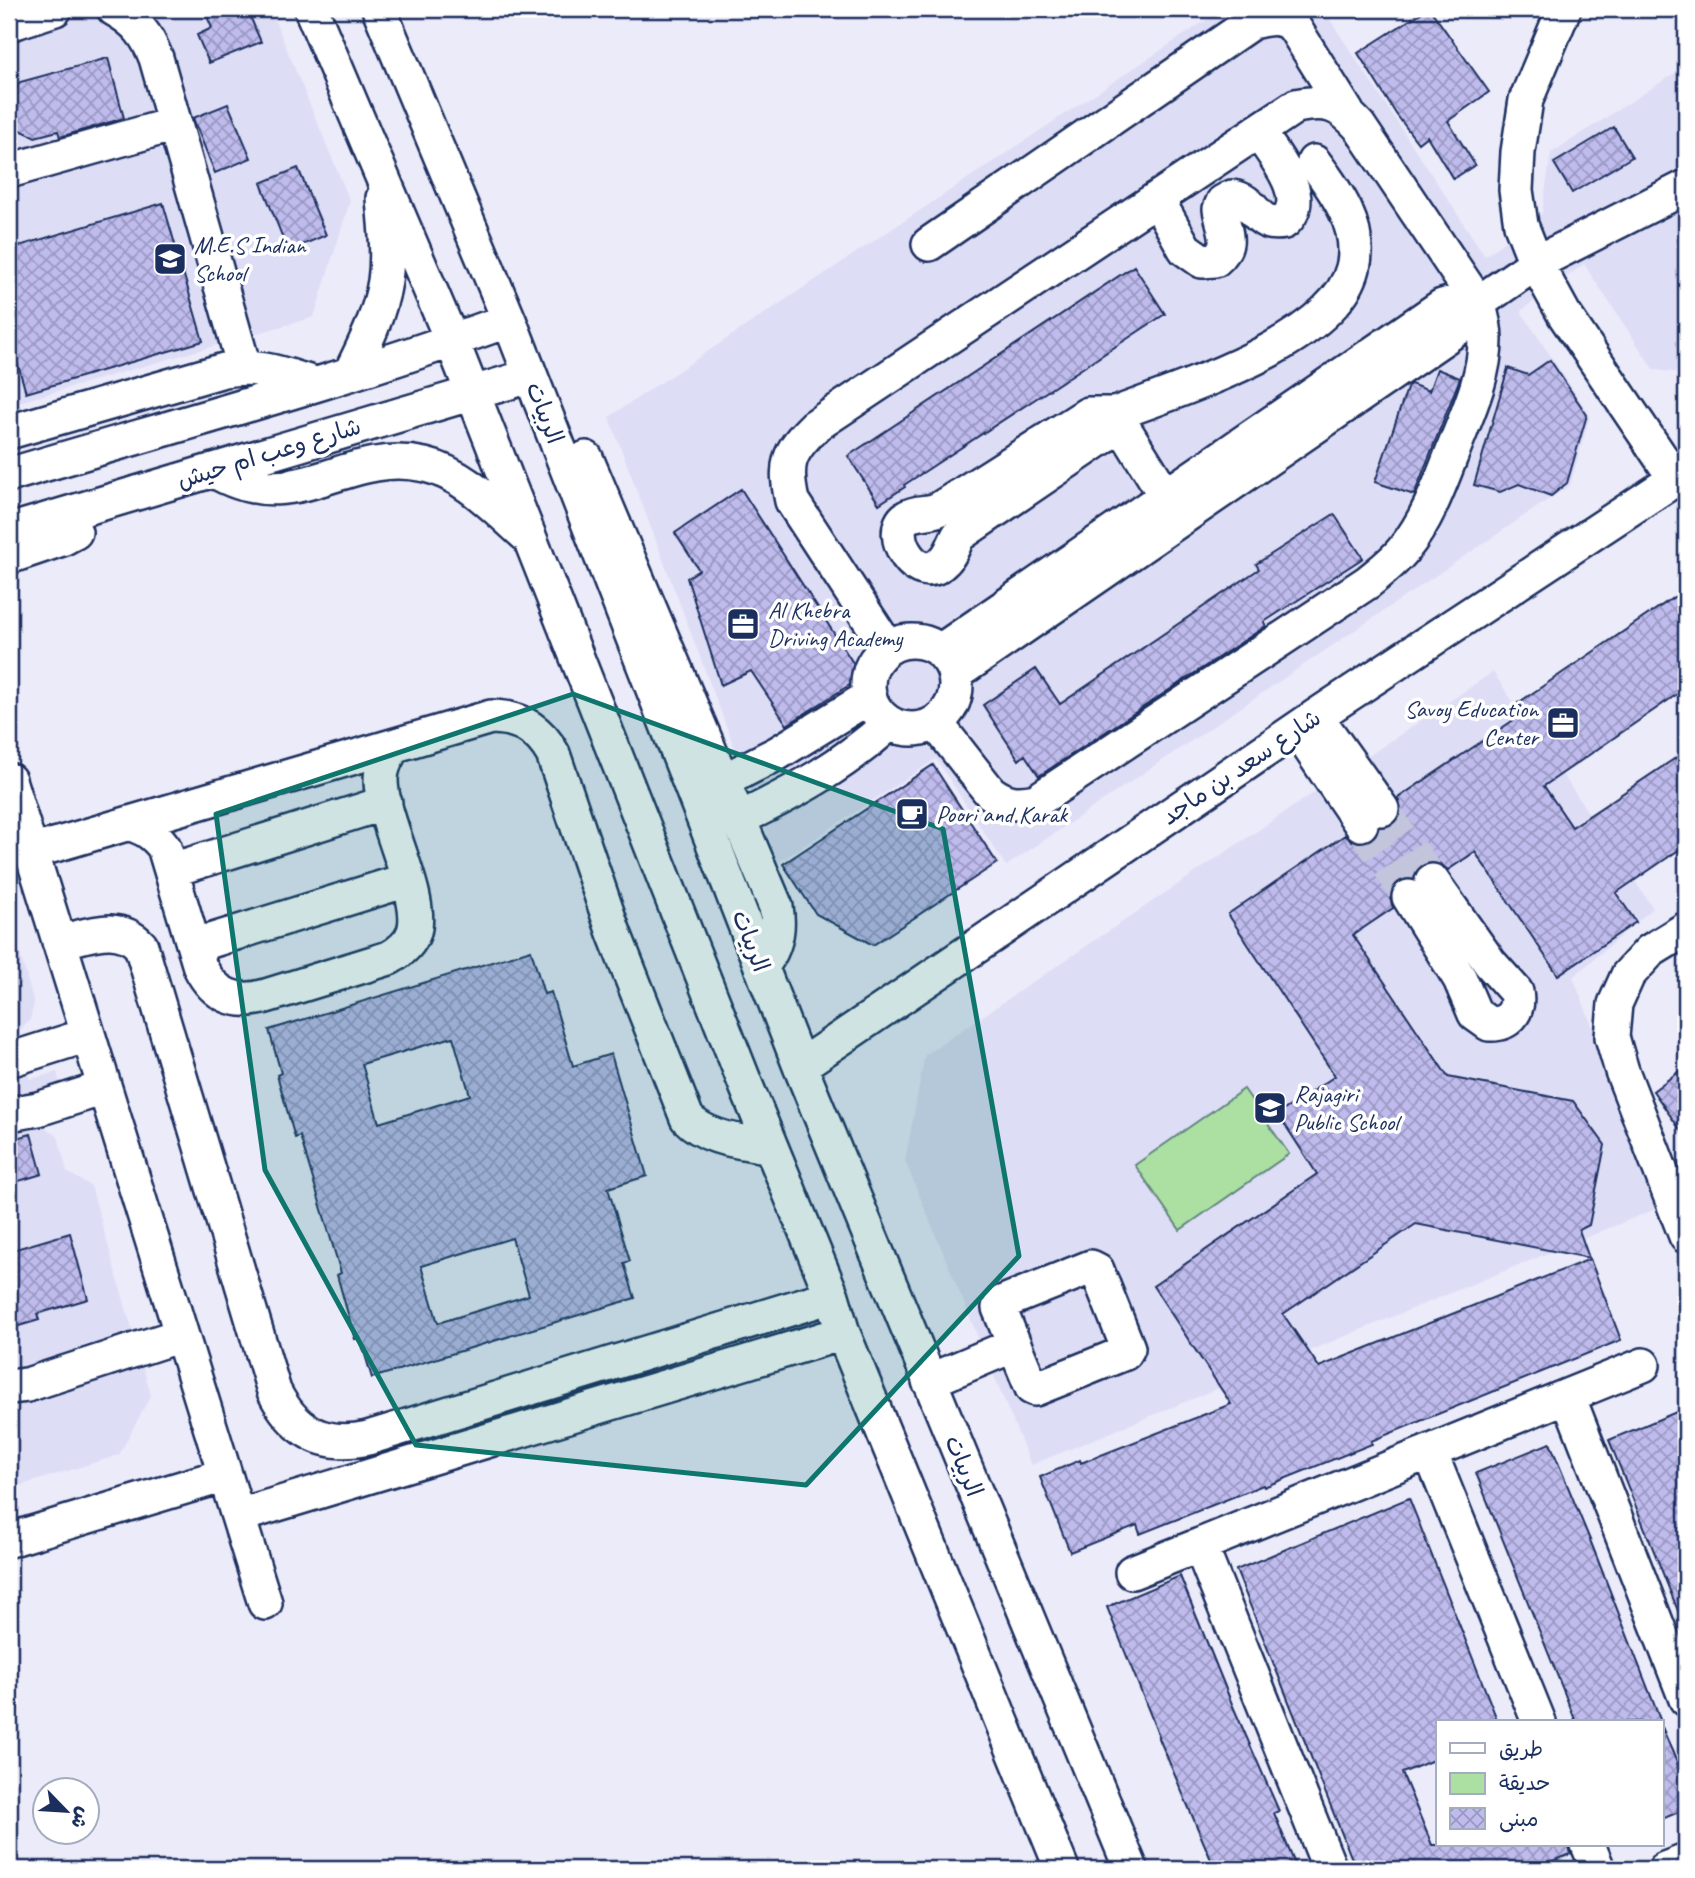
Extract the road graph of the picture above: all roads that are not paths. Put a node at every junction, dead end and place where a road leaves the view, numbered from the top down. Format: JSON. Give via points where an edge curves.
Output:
{"nodes":[{"id":1,"x":55,"y":9,"type":"edge"},
{"id":2,"x":114,"y":9,"type":"edge"},
{"id":3,"x":312,"y":9,"type":"edge"},
{"id":4,"x":379,"y":9,"type":"edge"},
{"id":5,"x":1564,"y":9,"type":"edge"},
{"id":6,"x":9,"y":23,"type":"edge"},
{"id":7,"x":1347,"y":113,"type":"junction"},
{"id":8,"x":174,"y":124,"type":"junction"},
{"id":9,"x":1258,"y":131,"type":"junction"},
{"id":10,"x":1314,"y":162,"type":"dead end"},
{"id":11,"x":9,"y":171,"type":"edge"},
{"id":12,"x":381,"y":171,"type":"junction"},
{"id":13,"x":1686,"y":187,"type":"edge"},
{"id":14,"x":1157,"y":199,"type":"junction"},
{"id":15,"x":929,"y":244,"type":"dead end"},
{"id":16,"x":1536,"y":263,"type":"junction"},
{"id":17,"x":1478,"y":303,"type":"junction"},
{"id":18,"x":509,"y":320,"type":"junction"},
{"id":19,"x":453,"y":341,"type":"junction"},
{"id":20,"x":244,"y":367,"type":"junction"},
{"id":21,"x":350,"y":374,"type":"junction"},
{"id":22,"x":530,"y":376,"type":"junction"},
{"id":23,"x":315,"y":384,"type":"junction"},
{"id":24,"x":472,"y":393,"type":"junction"},
{"id":25,"x":1115,"y":414,"type":"junction"},
{"id":26,"x":9,"y":432,"type":"edge"},
{"id":27,"x":213,"y":470,"type":"junction"},
{"id":28,"x":9,"y":475,"type":"edge"},
{"id":29,"x":1681,"y":476,"type":"edge"},
{"id":30,"x":104,"y":502,"type":"junction"},
{"id":31,"x":1173,"y":507,"type":"junction"},
{"id":32,"x":9,"y":531,"type":"edge"},
{"id":33,"x":530,"y":538,"type":"junction"},
{"id":34,"x":9,"y":557,"type":"edge"},
{"id":35,"x":888,"y":648,"type":"junction"},
{"id":36,"x":948,"y":662,"type":"junction"},
{"id":37,"x":869,"y":697,"type":"junction"},
{"id":38,"x":936,"y":723,"type":"junction"},
{"id":39,"x":1306,"y":723,"type":"junction"},
{"id":40,"x":889,"y":724,"type":"junction"},
{"id":41,"x":394,"y":746,"type":"junction"},
{"id":42,"x":9,"y":780,"type":"edge"},
{"id":43,"x":723,"y":780,"type":"junction"},
{"id":44,"x":385,"y":803,"type":"junction"},
{"id":45,"x":1371,"y":817,"type":"tunnel mouth"},
{"id":46,"x":739,"y":819,"type":"junction"},
{"id":47,"x":131,"y":824,"type":"junction"},
{"id":48,"x":32,"y":852,"type":"junction"},
{"id":49,"x":172,"y":870,"type":"junction"},
{"id":50,"x":407,"y":880,"type":"junction"},
{"id":51,"x":1686,"y":929,"type":"edge"},
{"id":52,"x":59,"y":942,"type":"junction"},
{"id":53,"x":194,"y":946,"type":"junction"},
{"id":54,"x":761,"y":967,"type":"junction"},
{"id":55,"x":88,"y":1035,"type":"junction"},
{"id":56,"x":9,"y":1060,"type":"edge"},
{"id":57,"x":800,"y":1066,"type":"junction"},
{"id":58,"x":104,"y":1088,"type":"junction"},
{"id":59,"x":9,"y":1114,"type":"edge"},
{"id":60,"x":771,"y":1147,"type":"junction"},
{"id":61,"x":1686,"y":1236,"type":"edge"},
{"id":62,"x":832,"y":1296,"type":"junction"},
{"id":63,"x":843,"y":1334,"type":"junction"},
{"id":64,"x":181,"y":1335,"type":"junction"},
{"id":65,"x":1014,"y":1346,"type":"dead end"},
{"id":66,"x":1643,"y":1365,"type":"dead end"},
{"id":67,"x":929,"y":1381,"type":"junction"},
{"id":68,"x":9,"y":1387,"type":"edge"},
{"id":69,"x":1568,"y":1396,"type":"junction"},
{"id":70,"x":1430,"y":1452,"type":"junction"},
{"id":71,"x":225,"y":1475,"type":"junction"},
{"id":72,"x":238,"y":1516,"type":"junction"},
{"id":73,"x":9,"y":1540,"type":"edge"},
{"id":74,"x":1200,"y":1545,"type":"junction"},
{"id":75,"x":1132,"y":1572,"type":"dead end"},
{"id":76,"x":265,"y":1603,"type":"dead end"},
{"id":77,"x":1686,"y":1699,"type":"edge"},
{"id":78,"x":1538,"y":1720,"type":"edge"},
{"id":79,"x":1588,"y":1846,"type":"edge"},
{"id":80,"x":1686,"y":1861,"type":"edge"},
{"id":81,"x":1062,"y":1869,"type":"edge"},
{"id":82,"x":1131,"y":1869,"type":"edge"},
{"id":83,"x":1330,"y":1869,"type":"edge"},
{"id":84,"x":1598,"y":1869,"type":"edge"},
{"id":85,"x":1665,"y":1869,"type":"edge"}],
"edges":[{"from":1,"to":6,"type":"street"},
{"from":2,"to":8,"type":"street","via":[[140,27],[149,41]]},
{"from":3,"to":12,"type":"street"},
{"from":4,"to":18,"type":"street","name":"الربيات"},
{"from":5,"to":16,"type":"street","via":[[1526,100],[1518,152],[1516,190],[1521,225]]},
{"from":7,"to":9,"type":"street","via":[[1317,102],[1296,106]]},
{"from":7,"to":15,"type":"street","via":[[1294,27],[1279,19],[1252,22]]},
{"from":7,"to":17,"type":"street"},
{"from":8,"to":11,"type":"street"},
{"from":8,"to":20,"type":"street"},
{"from":9,"to":14,"type":"street"},
{"from":9,"to":14,"type":"street","via":[[1294,194],[1293,211],[1284,222],[1267,223],[1243,199],[1232,197],[1220,209],[1228,237],[1225,249],[1215,260],[1202,261],[1185,249]]},
{"from":10,"to":25,"type":"street","via":[[1338,195],[1354,235],[1354,267],[1345,289],[1304,329],[1253,361]]},
{"from":12,"to":19,"type":"street"},
{"from":12,"to":21,"type":"street","via":[[385,282],[370,333]]},
{"from":13,"to":16,"type":"street"},
{"from":14,"to":35,"type":"street","via":[[815,426],[797,443],[787,464],[792,501]]},
{"from":16,"to":17,"type":"street"},
{"from":16,"to":29,"type":"street","via":[[1564,314]]},
{"from":17,"to":31,"type":"street","via":[[1441,306]]},
{"from":17,"to":38,"type":"street","via":[[1485,342],[1472,403],[1428,513],[1402,552],[1368,582],[1037,801],[1017,805],[1001,801]]},
{"from":18,"to":19,"type":"street"},
{"from":18,"to":22,"type":"street","name":"الربيات"},
{"from":19,"to":21,"type":"street"},
{"from":19,"to":24,"type":"street"},
{"from":20,"to":23,"type":"street"},
{"from":20,"to":26,"type":"street"},
{"from":21,"to":23,"type":"street"},
{"from":22,"to":24,"type":"street","name":"شارع وعب ام حيش"},
{"from":22,"to":43,"type":"street","via":[[549,384],[562,400]]},
{"from":22,"to":54,"type":"street","name":"الربيات"},
{"from":23,"to":28,"type":"street"},
{"from":24,"to":27,"type":"street","name":"شارع وعب ام حيش"},
{"from":24,"to":33,"type":"street"},
{"from":25,"to":25,"type":"street","via":[[1088,414],[932,513],[908,516],[901,523],[899,538],[910,560],[920,568],[939,566],[959,535],[1103,437]]},
{"from":25,"to":31,"type":"street"},
{"from":27,"to":30,"type":"street","name":"شارع وعب ام حيش"},
{"from":27,"to":33,"type":"street","via":[[245,485],[281,489],[380,462],[427,466],[462,481]]},
{"from":29,"to":39,"type":"street","name":"شارع سعد بن ماجد"},
{"from":30,"to":32,"type":"street","name":"شارع وعب ام حيش"},
{"from":30,"to":34,"type":"street","via":[[79,530]]},
{"from":31,"to":36,"type":"street"},
{"from":33,"to":60,"type":"street"},
{"from":35,"to":36,"type":"street","via":[[901,642],[929,643]]},
{"from":35,"to":37,"type":"street","via":[[871,669]]},
{"from":36,"to":38,"type":"street","via":[[957,688],[947,713]]},
{"from":37,"to":40,"type":"street"},
{"from":37,"to":43,"type":"street","via":[[778,753]]},
{"from":38,"to":40,"type":"street","via":[[912,730]]},
{"from":39,"to":45,"type":"street"},
{"from":39,"to":57,"type":"street","name":"شارع سعد بن ماجد"},
{"from":40,"to":46,"type":"street","via":[[806,786]]},
{"from":41,"to":44,"type":"street","via":[[381,779]]},
{"from":41,"to":47,"type":"street"},
{"from":41,"to":60,"type":"street","via":[[491,717],[517,720],[538,734],[553,754],[614,933],[682,1109],[703,1131]]},
{"from":42,"to":48,"type":"street"},
{"from":43,"to":46,"type":"street"},
{"from":44,"to":49,"type":"street"},
{"from":44,"to":50,"type":"street"},
{"from":46,"to":54,"type":"street","via":[[778,920],[774,945]]},
{"from":47,"to":48,"type":"street"},
{"from":47,"to":49,"type":"street","via":[[156,836]]},
{"from":48,"to":52,"type":"street"},
{"from":49,"to":53,"type":"street"},
{"from":50,"to":53,"type":"street"},
{"from":50,"to":53,"type":"street","via":[[415,910],[413,933],[389,958],[252,1000],[238,1000],[206,979]]},
{"from":51,"to":61,"type":"street","via":[[1650,951],[1628,975],[1615,1004],[1612,1037]]},
{"from":52,"to":55,"type":"street"},
{"from":52,"to":62,"type":"street","via":[[113,930],[141,946],[274,1391],[282,1407],[308,1432],[337,1441],[368,1438]]},
{"from":54,"to":57,"type":"street","name":"الربيات"},
{"from":55,"to":56,"type":"street"},
{"from":55,"to":58,"type":"street"},
{"from":57,"to":67,"type":"street","name":"الربيات"},
{"from":58,"to":59,"type":"street"},
{"from":58,"to":64,"type":"street"},
{"from":60,"to":62,"type":"street"},
{"from":62,"to":63,"type":"street"},
{"from":63,"to":72,"type":"street"},
{"from":63,"to":81,"type":"street"},
{"from":64,"to":68,"type":"street"},
{"from":64,"to":71,"type":"street"},
{"from":65,"to":67,"type":"street"},
{"from":66,"to":69,"type":"street"},
{"from":67,"to":82,"type":"street","name":"الربيات"},
{"from":69,"to":70,"type":"street"},
{"from":69,"to":77,"type":"street"},
{"from":70,"to":74,"type":"street"},
{"from":70,"to":78,"type":"street"},
{"from":71,"to":72,"type":"street"},
{"from":71,"to":73,"type":"street"},
{"from":72,"to":76,"type":"street"},
{"from":74,"to":75,"type":"street"},
{"from":74,"to":83,"type":"street"},
{"from":79,"to":84,"type":"street"},
{"from":80,"to":85,"type":"street"}]}
